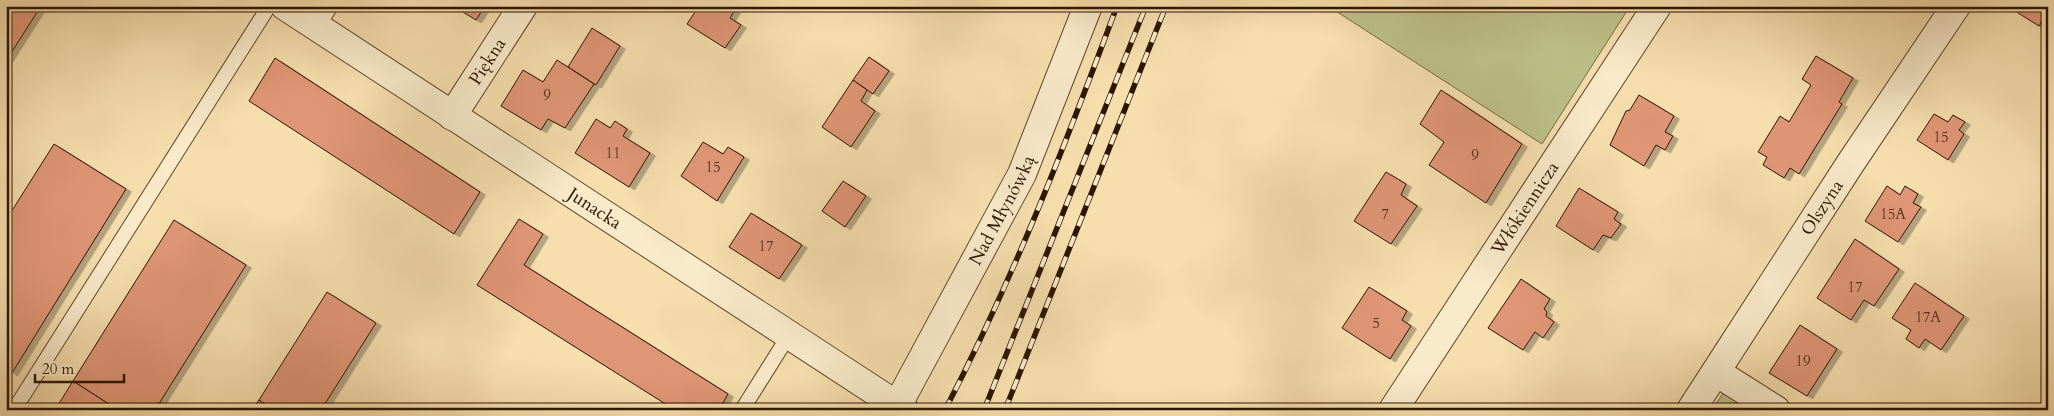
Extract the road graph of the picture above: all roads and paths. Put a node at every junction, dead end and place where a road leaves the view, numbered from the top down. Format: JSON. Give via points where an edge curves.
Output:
{"nodes":[{"id":1,"x":268,"y":6,"type":"edge"},
{"id":2,"x":285,"y":6,"type":"edge"},
{"id":3,"x":523,"y":6,"type":"edge"},
{"id":4,"x":1088,"y":6,"type":"edge"},
{"id":5,"x":1657,"y":6,"type":"edge"},
{"id":6,"x":1956,"y":6,"type":"edge"},
{"id":7,"x":324,"y":17,"type":"edge"},
{"id":8,"x":452,"y":116,"type":"junction"},
{"id":9,"x":789,"y":335,"type":"junction"},
{"id":10,"x":1716,"y":372,"type":"junction"},
{"id":11,"x":6,"y":405,"type":"edge"},
{"id":12,"x":900,"y":408,"type":"edge"},
{"id":13,"x":742,"y":410,"type":"edge"},
{"id":14,"x":1393,"y":410,"type":"edge"},
{"id":15,"x":1691,"y":410,"type":"edge"},
{"id":16,"x":1776,"y":410,"type":"edge"}],
"edges":[{"from":1,"to":11,"type":"lane","via":[[14,410]]},
{"from":2,"to":7,"type":"street","name":"Junacka"},
{"from":3,"to":8,"type":"street","name":"Piękna"},
{"from":4,"to":12,"type":"street","name":"Nad Młynówką","via":[[1022,174]]},
{"from":5,"to":14,"type":"street","name":"Włókiennicza"},
{"from":6,"to":10,"type":"street","name":"Olszyna"},
{"from":7,"to":8,"type":"street","name":"Junacka"},
{"from":8,"to":9,"type":"street","name":"Junacka"},
{"from":9,"to":12,"type":"street","name":"Junacka"},
{"from":9,"to":13,"type":"lane"},
{"from":10,"to":15,"type":"street","name":"Olszyna"},
{"from":10,"to":16,"type":"street"}]}
